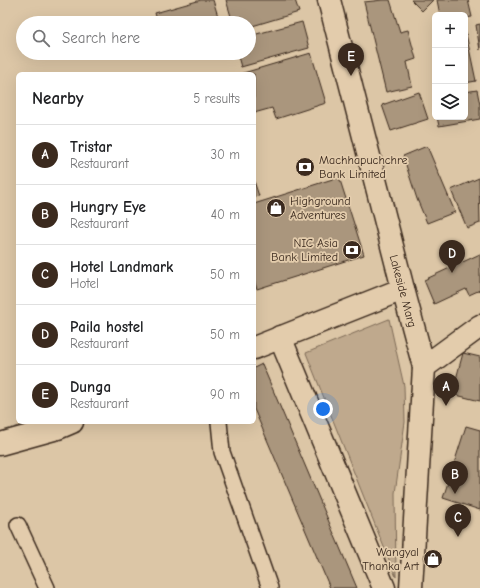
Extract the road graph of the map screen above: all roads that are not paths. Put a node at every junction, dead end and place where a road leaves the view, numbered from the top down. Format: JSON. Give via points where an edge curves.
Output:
{"nodes":[{"id":1,"x":329,"y":0,"type":"edge"},
{"id":2,"x":403,"y":289,"type":"junction"},
{"id":3,"x":480,"y":326,"type":"edge"},
{"id":4,"x":280,"y":337,"type":"junction"},
{"id":5,"x":256,"y":347,"type":"edge"},
{"id":6,"x":424,"y":367,"type":"junction"},
{"id":7,"x":67,"y":424,"type":"edge"},
{"id":8,"x":219,"y":424,"type":"edge"},
{"id":9,"x":0,"y":444,"type":"edge"},
{"id":10,"x":18,"y":526,"type":"dead end"},
{"id":11,"x":47,"y":588,"type":"edge"},
{"id":12,"x":270,"y":588,"type":"edge"},
{"id":13,"x":384,"y":588,"type":"edge"},
{"id":14,"x":411,"y":588,"type":"edge"}],
"edges":[{"from":1,"to":2,"type":"main road","name":"Lakeside Marg"},
{"from":2,"to":4,"type":"main road"},
{"from":2,"to":6,"type":"main road","name":"Lakeside Marg"},
{"from":3,"to":6,"type":"main road"},
{"from":4,"to":5,"type":"main road"},
{"from":4,"to":13,"type":"main road"},
{"from":6,"to":14,"type":"main road","name":"Lakeside Marg"},
{"from":7,"to":9,"type":"main road"},
{"from":8,"to":12,"type":"lane","via":[[222,452]]},
{"from":10,"to":11,"type":"lane"}]}
